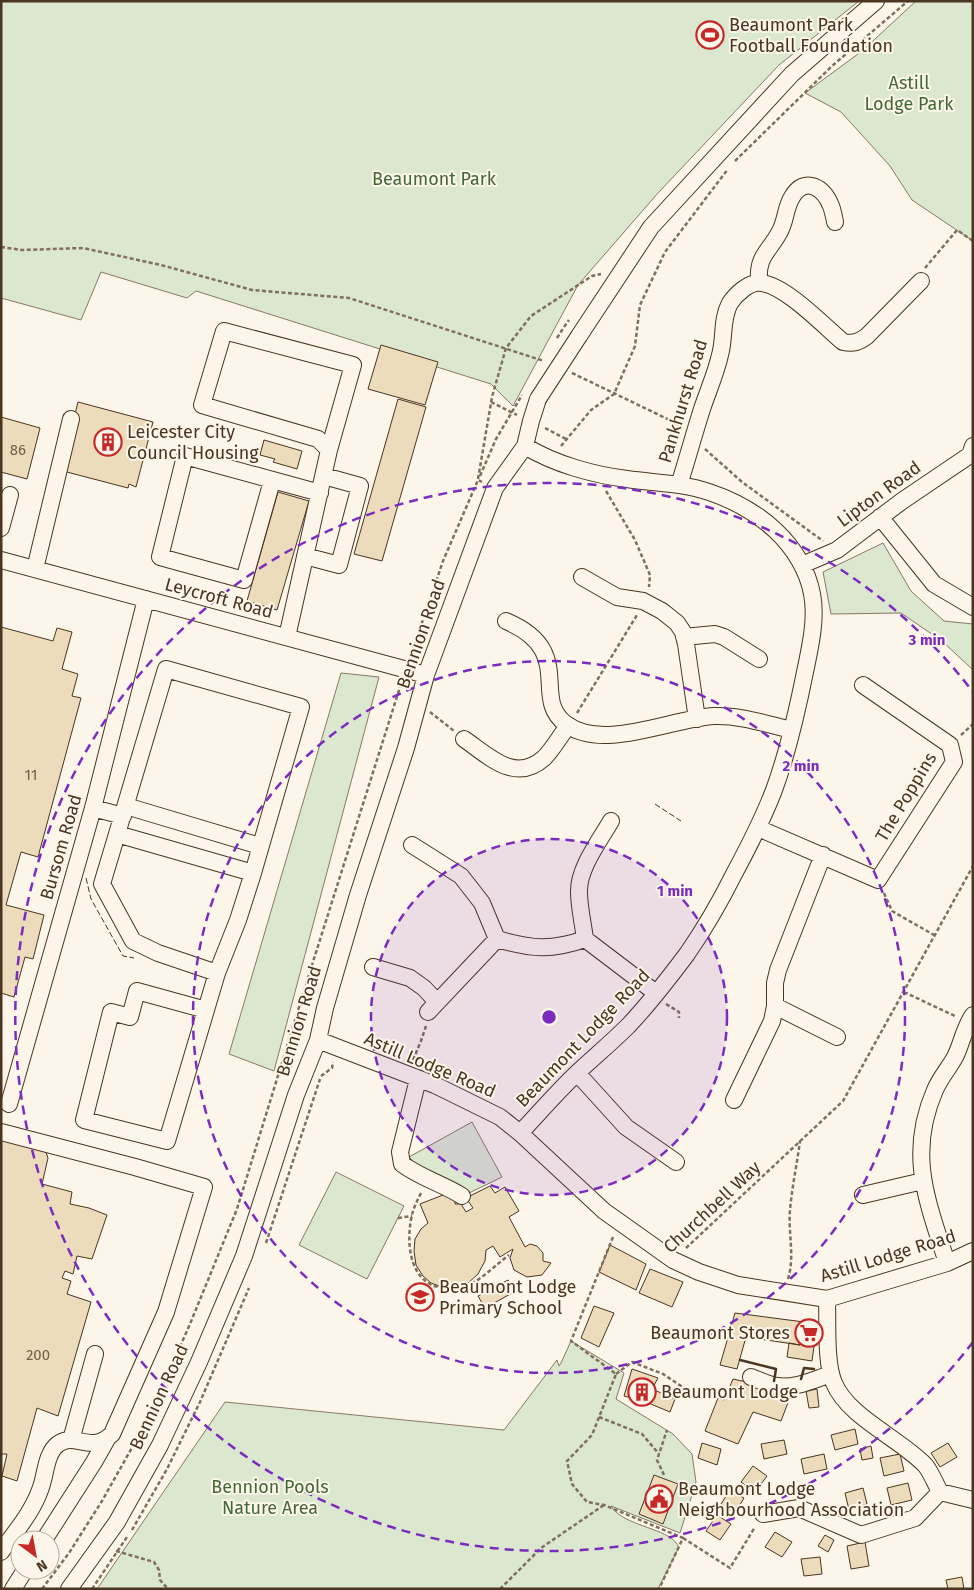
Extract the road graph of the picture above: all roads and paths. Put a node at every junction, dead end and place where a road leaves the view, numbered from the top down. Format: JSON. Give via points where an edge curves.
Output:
{"nodes":[{"id":1,"x":876,"y":1,"type":"edge"},
{"id":2,"x":908,"y":1,"type":"edge"},
{"id":3,"x":834,"y":222,"type":"dead end"},
{"id":4,"x":973,"y":241,"type":"edge"},
{"id":5,"x":1,"y":247,"type":"edge"},
{"id":6,"x":624,"y":268,"type":"junction"},
{"id":7,"x":921,"y":281,"type":"joint"},
{"id":8,"x":758,"y":282,"type":"junction"},
{"id":9,"x":506,"y":348,"type":"junction"},
{"id":10,"x":551,"y":363,"type":"dead end"},
{"id":11,"x":567,"y":371,"type":"dead end"},
{"id":12,"x":614,"y":394,"type":"junction"},
{"id":13,"x":531,"y":395,"type":"junction"},
{"id":14,"x":71,"y":419,"type":"dead end"},
{"id":15,"x":694,"y":438,"type":"junction"},
{"id":16,"x":525,"y":446,"type":"junction"},
{"id":17,"x":329,"y":450,"type":"junction"},
{"id":18,"x":972,"y":452,"type":"edge"},
{"id":19,"x":555,"y":461,"type":"junction"},
{"id":20,"x":595,"y":473,"type":"junction"},
{"id":21,"x":324,"y":476,"type":"junction"},
{"id":22,"x":478,"y":480,"type":"junction"},
{"id":23,"x":272,"y":481,"type":"junction"},
{"id":24,"x":679,"y":485,"type":"junction"},
{"id":25,"x":494,"y":488,"type":"junction"},
{"id":26,"x":320,"y":493,"type":"junction"},
{"id":27,"x":10,"y":495,"type":"dead end"},
{"id":28,"x":880,"y":517,"type":"junction"},
{"id":29,"x":2,"y":523,"type":"edge"},
{"id":30,"x":836,"y":550,"type":"junction"},
{"id":31,"x":305,"y":556,"type":"junction"},
{"id":32,"x":1,"y":560,"type":"edge"},
{"id":33,"x":802,"y":565,"type":"junction"},
{"id":34,"x":35,"y":569,"type":"junction"},
{"id":35,"x":582,"y":577,"type":"dead end"},
{"id":36,"x":146,"y":599,"type":"junction"},
{"id":37,"x":643,"y":601,"type":"junction"},
{"id":38,"x":973,"y":607,"type":"edge"},
{"id":39,"x":506,"y":620,"type":"dead end"},
{"id":40,"x":287,"y":637,"type":"junction"},
{"id":41,"x":684,"y":637,"type":"junction"},
{"id":42,"x":759,"y":659,"type":"dead end"},
{"id":43,"x":406,"y":670,"type":"junction"},
{"id":44,"x":426,"y":675,"type":"junction"},
{"id":45,"x":863,"y":685,"type":"dead end"},
{"id":46,"x":418,"y":703,"type":"junction"},
{"id":47,"x":697,"y":719,"type":"junction"},
{"id":48,"x":568,"y":726,"type":"junction"},
{"id":49,"x":792,"y":730,"type":"junction"},
{"id":50,"x":464,"y":739,"type":"joint"},
{"id":51,"x":93,"y":808,"type":"junction"},
{"id":52,"x":124,"y":811,"type":"junction"},
{"id":53,"x":611,"y":820,"type":"dead end"},
{"id":54,"x":758,"y":828,"type":"junction"},
{"id":55,"x":118,"y":834,"type":"junction"},
{"id":56,"x":412,"y":845,"type":"dead end"},
{"id":57,"x":260,"y":846,"type":"junction"},
{"id":58,"x":823,"y":855,"type":"junction"},
{"id":59,"x":973,"y":866,"type":"edge"},
{"id":60,"x":253,"y":873,"type":"junction"},
{"id":61,"x":878,"y":880,"type":"junction"},
{"id":62,"x":934,"y":935,"type":"junction"},
{"id":63,"x":497,"y":939,"type":"junction"},
{"id":64,"x":585,"y":939,"type":"junction"},
{"id":65,"x":373,"y":967,"type":"dead end"},
{"id":66,"x":217,"y":973,"type":"junction"},
{"id":67,"x":903,"y":992,"type":"junction"},
{"id":68,"x":656,"y":993,"type":"junction"},
{"id":69,"x":775,"y":1006,"type":"junction"},
{"id":70,"x":432,"y":1007,"type":"junction"},
{"id":71,"x":206,"y":1010,"type":"junction"},
{"id":72,"x":679,"y":1018,"type":"dead end"},
{"id":73,"x":970,"y":1018,"type":"edge"},
{"id":74,"x":837,"y":1037,"type":"dead end"},
{"id":75,"x":318,"y":1040,"type":"junction"},
{"id":76,"x":577,"y":1073,"type":"junction"},
{"id":77,"x":412,"y":1077,"type":"junction"},
{"id":78,"x":734,"y":1100,"type":"dead end"},
{"id":79,"x":9,"y":1104,"type":"dead end"},
{"id":80,"x":1,"y":1132,"type":"edge"},
{"id":81,"x":520,"y":1133,"type":"junction"},
{"id":82,"x":800,"y":1141,"type":"junction"},
{"id":83,"x":676,"y":1162,"type":"dead end"},
{"id":84,"x":428,"y":1179,"type":"junction"},
{"id":85,"x":923,"y":1181,"type":"junction"},
{"id":86,"x":863,"y":1195,"type":"dead end"},
{"id":87,"x":462,"y":1196,"type":"dead end"},
{"id":88,"x":412,"y":1216,"type":"junction"},
{"id":89,"x":398,"y":1218,"type":"dead end"},
{"id":90,"x":621,"y":1240,"type":"dead end"},
{"id":91,"x":973,"y":1251,"type":"edge"},
{"id":92,"x":509,"y":1255,"type":"dead end"},
{"id":93,"x":673,"y":1260,"type":"junction"},
{"id":94,"x":947,"y":1263,"type":"junction"},
{"id":95,"x":783,"y":1292,"type":"junction"},
{"id":96,"x":827,"y":1298,"type":"junction"},
{"id":97,"x":95,"y":1354,"type":"dead end"},
{"id":98,"x":616,"y":1374,"type":"junction"},
{"id":99,"x":831,"y":1374,"type":"junction"},
{"id":100,"x":751,"y":1377,"type":"dead end"},
{"id":101,"x":686,"y":1390,"type":"dead end"},
{"id":102,"x":599,"y":1417,"type":"junction"},
{"id":103,"x":668,"y":1430,"type":"dead end"},
{"id":104,"x":107,"y":1439,"type":"junction"},
{"id":105,"x":71,"y":1440,"type":"junction"},
{"id":106,"x":659,"y":1454,"type":"junction"},
{"id":107,"x":664,"y":1475,"type":"dead end"},
{"id":108,"x":940,"y":1492,"type":"junction"},
{"id":109,"x":973,"y":1500,"type":"edge"},
{"id":110,"x":604,"y":1505,"type":"junction"},
{"id":111,"x":763,"y":1514,"type":"joint"},
{"id":112,"x":50,"y":1530,"type":"edge"},
{"id":113,"x":683,"y":1538,"type":"junction"},
{"id":114,"x":104,"y":1540,"type":"junction"},
{"id":115,"x":1,"y":1552,"type":"edge"},
{"id":116,"x":42,"y":1589,"type":"edge"},
{"id":117,"x":69,"y":1589,"type":"edge"},
{"id":118,"x":168,"y":1589,"type":"edge"},
{"id":119,"x":500,"y":1589,"type":"edge"},
{"id":120,"x":659,"y":1589,"type":"edge"}],
"edges":[{"from":1,"to":6,"type":"street","via":[[792,74],[651,227]]},
{"from":2,"to":12,"type":"path","via":[[832,66],[730,166],[664,252],[640,306],[635,346]]},
{"from":3,"to":8,"type":"street","via":[[832,208],[818,187],[798,188],[786,210],[779,234],[761,261]]},
{"from":4,"to":7,"type":"path","via":[[957,230],[924,269]]},
{"from":5,"to":9,"type":"path","via":[[22,250],[83,248],[252,290],[349,298]]},
{"from":6,"to":9,"type":"path","via":[[592,276],[531,316]]},
{"from":6,"to":13,"type":"street","bridge":true,"via":[[579,336]]},
{"from":7,"to":8,"type":"street","via":[[867,336],[851,343],[843,342],[775,286]]},
{"from":8,"to":15,"type":"street","name":"Pankhurst Road","via":[[739,293],[727,310],[721,354]]},
{"from":9,"to":10,"type":"path"},
{"from":9,"to":22,"type":"path","via":[[492,397]]},
{"from":11,"to":12,"type":"path"},
{"from":12,"to":15,"type":"path","via":[[684,427]]},
{"from":12,"to":19,"type":"path","via":[[590,410],[566,439]]},
{"from":13,"to":16,"type":"street","via":[[531,421]]},
{"from":13,"to":22,"type":"path","via":[[496,439]]},
{"from":14,"to":34,"type":"street"},
{"from":15,"to":24,"type":"street","name":"Pankhurst Road"},
{"from":15,"to":30,"type":"path","via":[[742,482]]},
{"from":16,"to":19,"type":"street","name":"Beaumont Lodge Road"},
{"from":16,"to":25,"type":"street","name":"Bennion Road"},
{"from":17,"to":17,"type":"street","via":[[318,439],[202,405],[224,331],[353,365]]},
{"from":17,"to":21,"type":"street"},
{"from":18,"to":28,"type":"street","name":"Lipton Road"},
{"from":19,"to":20,"type":"street","name":"Beaumont Lodge Road"},
{"from":20,"to":24,"type":"street","name":"Beaumont Lodge Road"},
{"from":20,"to":37,"type":"path","via":[[635,540],[650,575]]},
{"from":21,"to":26,"type":"street"},
{"from":21,"to":31,"type":"street","via":[[360,486],[339,565]]},
{"from":22,"to":25,"type":"path"},
{"from":22,"to":43,"type":"path","via":[[443,561]]},
{"from":23,"to":23,"type":"street","via":[[244,580],[160,557],[185,456]]},
{"from":23,"to":26,"type":"street"},
{"from":24,"to":33,"type":"street","name":"Beaumont Lodge Road","via":[[707,491],[741,506],[776,530]]},
{"from":25,"to":44,"type":"street","name":"Bennion Road"},
{"from":26,"to":31,"type":"street"},
{"from":27,"to":29,"type":"street"},
{"from":28,"to":30,"type":"street","name":"Lipton Road"},
{"from":28,"to":38,"type":"street","via":[[934,584]]},
{"from":30,"to":33,"type":"street","name":"Lipton Road"},
{"from":31,"to":40,"type":"street"},
{"from":32,"to":34,"type":"street","name":"Leycroft Road"},
{"from":33,"to":49,"type":"street","name":"Beaumont Lodge Road","via":[[813,596],[811,639]]},
{"from":34,"to":36,"type":"street","name":"Leycroft Road"},
{"from":35,"to":37,"type":"street","via":[[617,597]]},
{"from":36,"to":40,"type":"street","name":"Leycroft Road"},
{"from":36,"to":51,"type":"street","name":"Bursom Road"},
{"from":37,"to":41,"type":"street","via":[[677,623]]},
{"from":37,"to":48,"type":"path","via":[[626,635]]},
{"from":39,"to":48,"type":"street","via":[[523,628],[544,651],[549,665],[554,711]]},
{"from":40,"to":43,"type":"street","name":"Leycroft Road"},
{"from":41,"to":42,"type":"street","via":[[715,634]]},
{"from":41,"to":47,"type":"street"},
{"from":43,"to":44,"type":"street","name":"Leycroft Road"},
{"from":43,"to":116,"type":"path","via":[[237,1209],[147,1421],[102,1501]]},
{"from":44,"to":46,"type":"street","name":"Bennion Road"},
{"from":45,"to":61,"type":"street","name":"The Poppins","via":[[950,745],[954,762]]},
{"from":46,"to":50,"type":"path"},
{"from":46,"to":75,"type":"street","name":"Bennion Road","via":[[358,895]]},
{"from":47,"to":48,"type":"street","via":[[619,734],[595,734]]},
{"from":47,"to":49,"type":"street","via":[[712,716],[736,718]]},
{"from":48,"to":50,"type":"street","via":[[545,756],[525,768],[503,766]]},
{"from":49,"to":54,"type":"street","name":"Beaumont Lodge Road"},
{"from":51,"to":52,"type":"street"},
{"from":51,"to":79,"type":"street","name":"Bursom Road"},
{"from":52,"to":55,"type":"street"},
{"from":52,"to":57,"type":"street"},
{"from":52,"to":57,"type":"street","via":[[166,669],[301,706]]},
{"from":53,"to":64,"type":"street","via":[[580,880]]},
{"from":54,"to":58,"type":"street"},
{"from":54,"to":68,"type":"street","name":"Beaumont Lodge Road","via":[[708,923]]},
{"from":55,"to":60,"type":"street"},
{"from":55,"to":66,"type":"street","via":[[102,884],[133,941]]},
{"from":56,"to":63,"type":"street","via":[[461,876],[482,903]]},
{"from":57,"to":60,"type":"street"},
{"from":58,"to":61,"type":"street"},
{"from":58,"to":69,"type":"street","via":[[778,970]]},
{"from":59,"to":62,"type":"path","name":"Churchbell Way"},
{"from":60,"to":66,"type":"street"},
{"from":61,"to":62,"type":"path","via":[[892,911]]},
{"from":62,"to":67,"type":"path","name":"Churchbell Way"},
{"from":63,"to":64,"type":"street","via":[[517,945],[552,948]]},
{"from":63,"to":70,"type":"street"},
{"from":64,"to":68,"type":"street"},
{"from":65,"to":70,"type":"street","via":[[410,978],[424,988]]},
{"from":66,"to":71,"type":"street"},
{"from":67,"to":73,"type":"path"},
{"from":67,"to":82,"type":"path","name":"Churchbell Way","via":[[842,1101]]},
{"from":68,"to":72,"type":"path","via":[[679,1012]]},
{"from":68,"to":76,"type":"street","name":"Beaumont Lodge Road","via":[[629,1025]]},
{"from":69,"to":74,"type":"street"},
{"from":69,"to":78,"type":"street","via":[[772,1021]]},
{"from":70,"to":77,"type":"path"},
{"from":71,"to":71,"type":"street","via":[[167,1141],[84,1120],[111,1012],[130,1017],[137,991]]},
{"from":73,"to":85,"type":"street","via":[[956,1055],[936,1087],[925,1114],[920,1142]]},
{"from":75,"to":77,"type":"street","name":"Astill Lodge Road"},
{"from":75,"to":114,"type":"street","name":"Bennion Road","via":[[296,1095],[244,1256],[199,1362],[160,1445]]},
{"from":76,"to":81,"type":"street","name":"Beaumont Lodge Road"},
{"from":76,"to":83,"type":"street","via":[[626,1126]]},
{"from":77,"to":81,"type":"street","name":"Astill Lodge Road","via":[[500,1117]]},
{"from":77,"to":84,"type":"street","via":[[400,1152],[402,1164]]},
{"from":80,"to":104,"type":"street","via":[[204,1187],[166,1312],[120,1417]]},
{"from":81,"to":93,"type":"street","name":"Astill Lodge Road","via":[[604,1211]]},
{"from":82,"to":93,"type":"path","name":"Churchbell Way"},
{"from":82,"to":95,"type":"path","via":[[790,1211],[791,1270]]},
{"from":84,"to":87,"type":"street"},
{"from":84,"to":88,"type":"path"},
{"from":85,"to":86,"type":"street"},
{"from":85,"to":94,"type":"street"},
{"from":88,"to":89,"type":"path"},
{"from":88,"to":92,"type":"path","via":[[409,1233],[413,1264],[426,1282],[442,1288],[459,1289],[472,1284]]},
{"from":90,"to":98,"type":"path","via":[[614,1235],[571,1341]]},
{"from":91,"to":94,"type":"street","name":"Astill Lodge Road"},
{"from":93,"to":95,"type":"street","name":"Astill Lodge Road","via":[[738,1285]]},
{"from":94,"to":96,"type":"street","name":"Astill Lodge Road"},
{"from":95,"to":96,"type":"street","name":"Astill Lodge Road"},
{"from":96,"to":99,"type":"street"},
{"from":97,"to":105,"type":"street"},
{"from":98,"to":101,"type":"path","via":[[632,1362],[663,1374]]},
{"from":98,"to":102,"type":"path"},
{"from":99,"to":100,"type":"street","via":[[787,1386]]},
{"from":99,"to":108,"type":"street","via":[[840,1395],[852,1408],[926,1466]]},
{"from":102,"to":106,"type":"path","via":[[642,1434]]},
{"from":102,"to":110,"type":"path","via":[[592,1435],[567,1461],[572,1484],[587,1502]]},
{"from":103,"to":106,"type":"path"},
{"from":104,"to":105,"type":"street","via":[[98,1444]]},
{"from":104,"to":112,"type":"street"},
{"from":105,"to":115,"type":"street","via":[[56,1446],[34,1503]]},
{"from":106,"to":107,"type":"path","via":[[657,1460]]},
{"from":108,"to":109,"type":"street"},
{"from":108,"to":111,"type":"street","via":[[915,1518],[861,1535],[800,1508]]},
{"from":110,"to":113,"type":"path"},
{"from":110,"to":119,"type":"path","via":[[541,1548]]},
{"from":111,"to":113,"type":"path","via":[[730,1568]]},
{"from":113,"to":120,"type":"path"},
{"from":114,"to":117,"type":"street","name":"Bennion Road"},
{"from":114,"to":118,"type":"path","via":[[117,1552],[154,1562],[160,1580]]}]}
